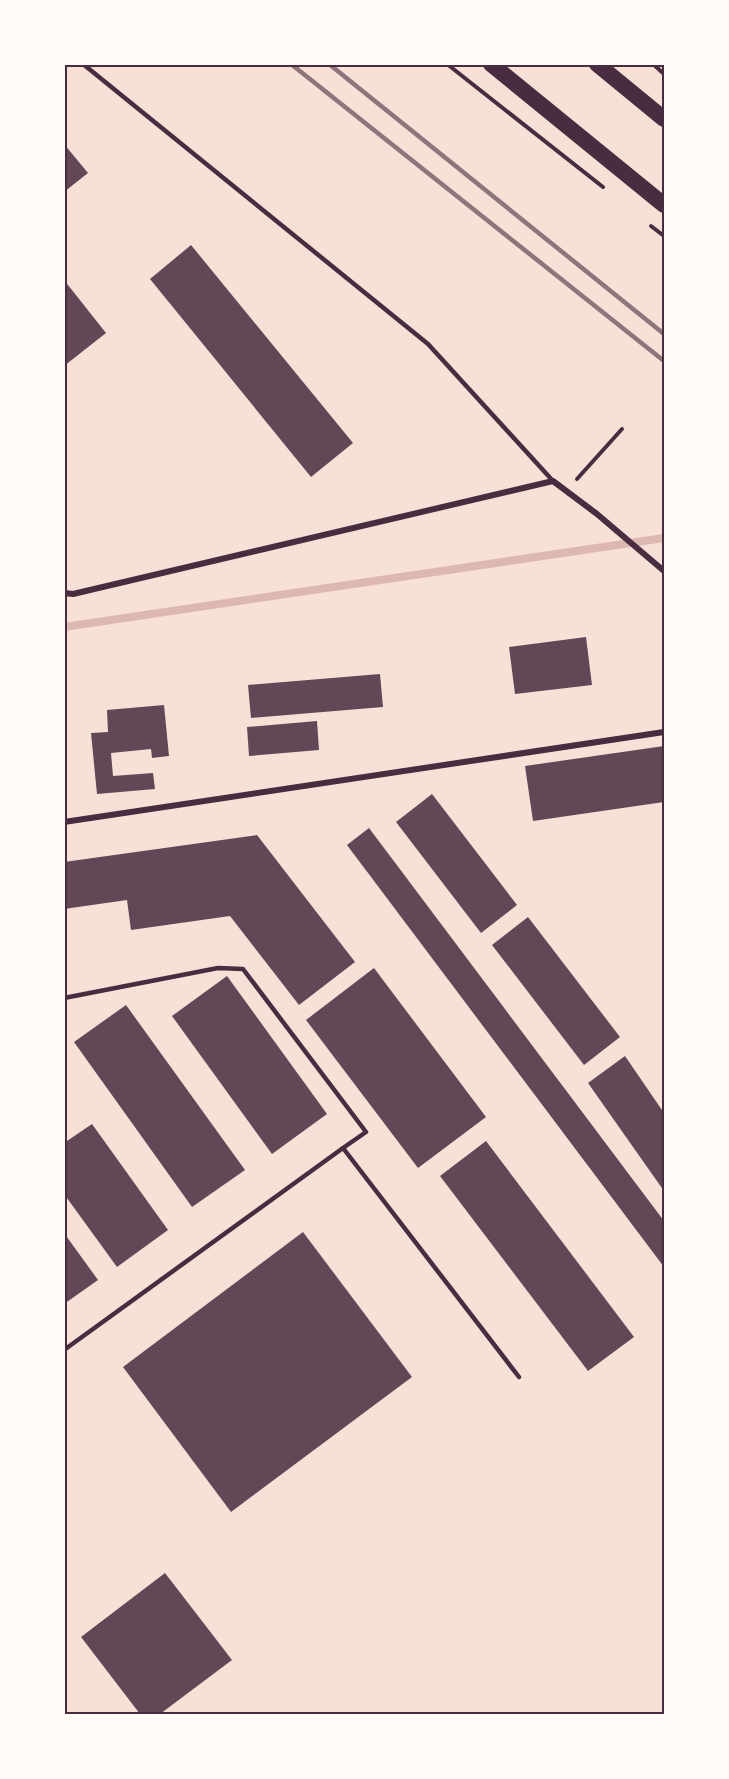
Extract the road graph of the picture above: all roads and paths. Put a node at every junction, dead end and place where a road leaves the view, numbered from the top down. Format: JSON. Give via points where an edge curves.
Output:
{"nodes":[{"id":1,"x":82,"y":64,"type":"edge"},
{"id":2,"x":447,"y":64,"type":"edge"},
{"id":3,"x":490,"y":64,"type":"edge"},
{"id":4,"x":597,"y":64,"type":"edge"},
{"id":5,"x":653,"y":64,"type":"edge"},
{"id":6,"x":664,"y":74,"type":"edge"},
{"id":7,"x":664,"y":119,"type":"edge"},
{"id":8,"x":610,"y":193,"type":"dead end"},
{"id":9,"x":664,"y":205,"type":"edge"},
{"id":10,"x":646,"y":222,"type":"dead end"},
{"id":11,"x":664,"y":236,"type":"edge"},
{"id":12,"x":622,"y":429,"type":"dead end"},
{"id":13,"x":553,"y":481,"type":"junction"},
{"id":14,"x":567,"y":491,"type":"junction"},
{"id":15,"x":664,"y":571,"type":"edge"},
{"id":16,"x":64,"y":593,"type":"edge"},
{"id":17,"x":664,"y":732,"type":"edge"},
{"id":18,"x":64,"y":822,"type":"edge"},
{"id":19,"x":64,"y":998,"type":"edge"},
{"id":20,"x":343,"y":1148,"type":"junction"},
{"id":21,"x":64,"y":1350,"type":"edge"},
{"id":22,"x":519,"y":1377,"type":"dead end"}],
"edges":[{"from":1,"to":13,"type":"lane","via":[[428,344]]},
{"from":2,"to":8,"type":"path"},
{"from":3,"to":9,"type":"highway"},
{"from":4,"to":7,"type":"highway"},
{"from":5,"to":6,"type":"path"},
{"from":10,"to":11,"type":"path"},
{"from":12,"to":14,"type":"path"},
{"from":13,"to":14,"type":"street"},
{"from":13,"to":16,"type":"street"},
{"from":14,"to":15,"type":"street"},
{"from":17,"to":18,"type":"street"},
{"from":19,"to":20,"type":"lane","via":[[218,968],[243,969],[366,1132]]},
{"from":20,"to":21,"type":"lane"},
{"from":20,"to":22,"type":"lane"}]}
